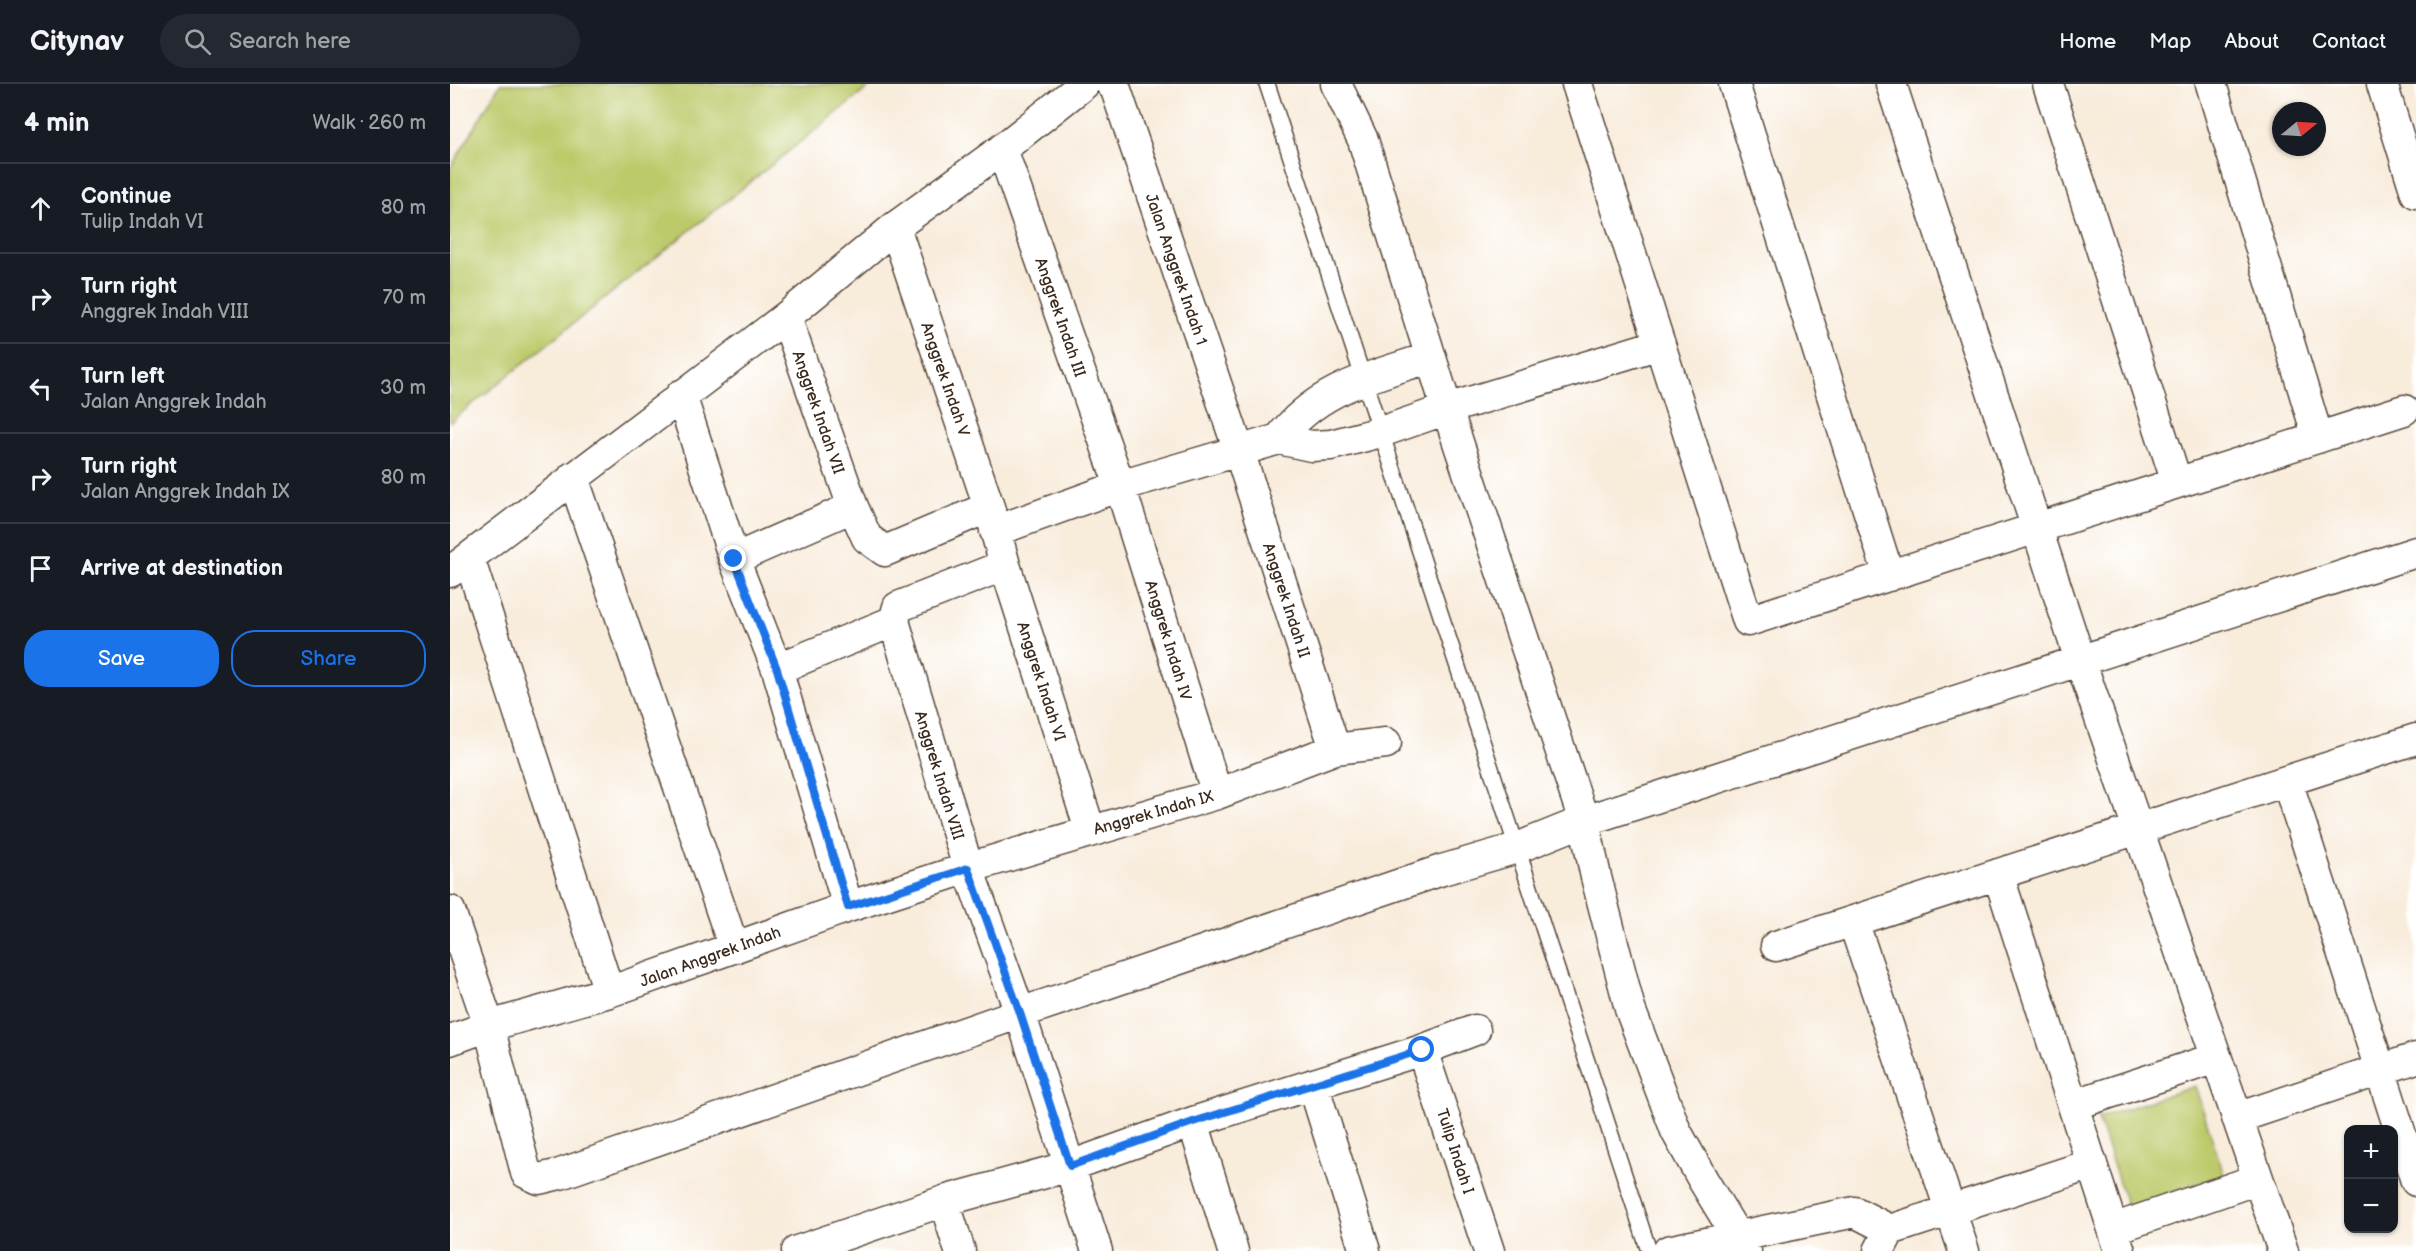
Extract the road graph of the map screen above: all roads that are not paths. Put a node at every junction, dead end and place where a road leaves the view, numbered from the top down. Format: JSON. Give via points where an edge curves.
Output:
{"nodes":[{"id":1,"x":1084,"y":84,"type":"edge"},
{"id":2,"x":1267,"y":84,"type":"edge"},
{"id":3,"x":1336,"y":84,"type":"edge"},
{"id":4,"x":1577,"y":84,"type":"edge"},
{"id":5,"x":1734,"y":84,"type":"edge"},
{"id":6,"x":1891,"y":84,"type":"edge"},
{"id":7,"x":2048,"y":84,"type":"edge"},
{"id":8,"x":2211,"y":84,"type":"edge"},
{"id":9,"x":2382,"y":84,"type":"edge"},
{"id":10,"x":1113,"y":86,"type":"edge"},
{"id":11,"x":1002,"y":149,"type":"junction"},
{"id":12,"x":2416,"y":193,"type":"edge"},
{"id":13,"x":895,"y":227,"type":"junction"},
{"id":14,"x":786,"y":317,"type":"junction"},
{"id":15,"x":1660,"y":344,"type":"junction"},
{"id":16,"x":1431,"y":357,"type":"junction"},
{"id":17,"x":1364,"y":380,"type":"junction"},
{"id":18,"x":681,"y":395,"type":"junction"},
{"id":19,"x":1447,"y":409,"type":"junction"},
{"id":20,"x":2404,"y":410,"type":"dead end"},
{"id":21,"x":1381,"y":432,"type":"junction"},
{"id":22,"x":2318,"y":438,"type":"junction"},
{"id":23,"x":1279,"y":439,"type":"junction"},
{"id":24,"x":1239,"y":451,"type":"junction"},
{"id":25,"x":573,"y":477,"type":"junction"},
{"id":26,"x":2177,"y":483,"type":"junction"},
{"id":27,"x":1120,"y":486,"type":"junction"},
{"id":28,"x":853,"y":507,"type":"junction"},
{"id":29,"x":992,"y":519,"type":"junction"},
{"id":30,"x":2037,"y":528,"type":"junction"},
{"id":31,"x":2416,"y":552,"type":"edge"},
{"id":32,"x":734,"y":559,"type":"junction"},
{"id":33,"x":459,"y":565,"type":"edge"},
{"id":34,"x":1005,"y":565,"type":"junction"},
{"id":35,"x":1889,"y":576,"type":"junction"},
{"id":36,"x":894,"y":621,"type":"junction"},
{"id":37,"x":2080,"y":660,"type":"junction"},
{"id":38,"x":777,"y":669,"type":"junction"},
{"id":39,"x":2416,"y":739,"type":"edge"},
{"id":40,"x":1386,"y":743,"type":"dead end"},
{"id":41,"x":1335,"y":749,"type":"junction"},
{"id":42,"x":2287,"y":781,"type":"junction"},
{"id":43,"x":1217,"y":794,"type":"junction"},
{"id":44,"x":1584,"y":821,"type":"junction"},
{"id":45,"x":2138,"y":828,"type":"junction"},
{"id":46,"x":1090,"y":830,"type":"junction"},
{"id":47,"x":1517,"y":848,"type":"junction"},
{"id":48,"x":968,"y":868,"type":"junction"},
{"id":49,"x":1998,"y":874,"type":"junction"},
{"id":50,"x":848,"y":907,"type":"junction"},
{"id":51,"x":450,"y":911,"type":"edge"},
{"id":52,"x":1853,"y":921,"type":"junction"},
{"id":53,"x":1776,"y":946,"type":"dead end"},
{"id":54,"x":734,"y":948,"type":"junction"},
{"id":55,"x":609,"y":992,"type":"junction"},
{"id":56,"x":1020,"y":1013,"type":"junction"},
{"id":57,"x":489,"y":1026,"type":"junction"},
{"id":58,"x":1475,"y":1030,"type":"dead end"},
{"id":59,"x":450,"y":1040,"type":"edge"},
{"id":60,"x":1422,"y":1050,"type":"junction"},
{"id":61,"x":2216,"y":1058,"type":"junction"},
{"id":62,"x":2416,"y":1058,"type":"edge"},
{"id":63,"x":2380,"y":1070,"type":"junction"},
{"id":64,"x":1313,"y":1084,"type":"junction"},
{"id":65,"x":2073,"y":1105,"type":"junction"},
{"id":66,"x":2237,"y":1118,"type":"junction"},
{"id":67,"x":1193,"y":1122,"type":"junction"},
{"id":68,"x":2092,"y":1164,"type":"junction"},
{"id":69,"x":1070,"y":1166,"type":"junction"},
{"id":70,"x":2258,"y":1179,"type":"junction"},
{"id":71,"x":2416,"y":1181,"type":"edge"},
{"id":72,"x":944,"y":1201,"type":"junction"},
{"id":73,"x":1950,"y":1210,"type":"junction"},
{"id":74,"x":1884,"y":1240,"type":"edge"},
{"id":75,"x":2117,"y":1240,"type":"edge"},
{"id":76,"x":1742,"y":1244,"type":"edge"},
{"id":77,"x":830,"y":1246,"type":"edge"},
{"id":78,"x":797,"y":1251,"type":"edge"},
{"id":79,"x":960,"y":1251,"type":"edge"},
{"id":80,"x":1097,"y":1251,"type":"edge"},
{"id":81,"x":1233,"y":1251,"type":"edge"},
{"id":82,"x":1365,"y":1251,"type":"edge"},
{"id":83,"x":1489,"y":1251,"type":"edge"},
{"id":84,"x":1649,"y":1251,"type":"edge"},
{"id":85,"x":1668,"y":1251,"type":"edge"},
{"id":86,"x":1964,"y":1251,"type":"edge"},
{"id":87,"x":2283,"y":1251,"type":"edge"}],
"edges":[{"from":1,"to":11,"type":"street"},
{"from":2,"to":17,"type":"lane"},
{"from":3,"to":16,"type":"street","via":[[1363,140]]},
{"from":4,"to":15,"type":"street"},
{"from":5,"to":35,"type":"street"},
{"from":6,"to":30,"type":"street"},
{"from":7,"to":26,"type":"street"},
{"from":8,"to":22,"type":"street"},
{"from":9,"to":12,"type":"street"},
{"from":10,"to":24,"type":"street","name":"Jalan Anggrek Indah 1"},
{"from":11,"to":13,"type":"street"},
{"from":11,"to":27,"type":"street","name":"Anggrek Indah III"},
{"from":13,"to":14,"type":"street"},
{"from":13,"to":29,"type":"street","name":"Anggrek Indah V"},
{"from":14,"to":18,"type":"street"},
{"from":14,"to":28,"type":"street","name":"Anggrek Indah VII"},
{"from":15,"to":19,"type":"street"},
{"from":15,"to":35,"type":"street","via":[[1748,621]]},
{"from":16,"to":17,"type":"street"},
{"from":16,"to":19,"type":"street"},
{"from":17,"to":21,"type":"lane"},
{"from":17,"to":23,"type":"street","via":[[1332,392],[1294,419]]},
{"from":18,"to":25,"type":"street"},
{"from":18,"to":32,"type":"street"},
{"from":19,"to":21,"type":"street"},
{"from":19,"to":44,"type":"street"},
{"from":20,"to":22,"type":"street"},
{"from":21,"to":23,"type":"street","via":[[1330,445],[1311,446]]},
{"from":21,"to":47,"type":"lane"},
{"from":22,"to":26,"type":"street"},
{"from":23,"to":24,"type":"street"},
{"from":24,"to":27,"type":"street"},
{"from":24,"to":41,"type":"street","name":"Anggrek Indah II"},
{"from":25,"to":33,"type":"street"},
{"from":25,"to":54,"type":"street"},
{"from":26,"to":30,"type":"street"},
{"from":27,"to":29,"type":"street"},
{"from":27,"to":43,"type":"street","name":"Anggrek Indah IV"},
{"from":28,"to":29,"type":"street","name":"Anggrek Indah VII","via":[[867,538],[885,551]]},
{"from":28,"to":32,"type":"street"},
{"from":29,"to":34,"type":"street","name":"Anggrek Indah VI"},
{"from":30,"to":35,"type":"street"},
{"from":30,"to":37,"type":"street"},
{"from":31,"to":37,"type":"street"},
{"from":32,"to":38,"type":"street"},
{"from":33,"to":55,"type":"street"},
{"from":34,"to":36,"type":"street","via":[[898,608]]},
{"from":34,"to":46,"type":"street","name":"Anggrek Indah VI"},
{"from":36,"to":38,"type":"street"},
{"from":36,"to":48,"type":"street","name":"Anggrek Indah VIII"},
{"from":37,"to":44,"type":"street"},
{"from":37,"to":45,"type":"street"},
{"from":38,"to":50,"type":"street"},
{"from":39,"to":42,"type":"street"},
{"from":40,"to":41,"type":"street","name":"Anggrek Indah IX"},
{"from":41,"to":43,"type":"street","name":"Anggrek Indah IX"},
{"from":42,"to":45,"type":"street"},
{"from":42,"to":63,"type":"street"},
{"from":43,"to":46,"type":"street","name":"Anggrek Indah IX"},
{"from":44,"to":47,"type":"street"},
{"from":44,"to":76,"type":"street","via":[[1634,1019],[1676,1131]]},
{"from":45,"to":49,"type":"street"},
{"from":45,"to":61,"type":"street"},
{"from":46,"to":48,"type":"street","name":"Anggrek Indah IX"},
{"from":47,"to":56,"type":"street"},
{"from":47,"to":84,"type":"lane"},
{"from":48,"to":50,"type":"street","name":"Jalan Anggrek Indah"},
{"from":48,"to":56,"type":"street","name":"Anggrek Indah VIII"},
{"from":49,"to":52,"type":"street"},
{"from":49,"to":65,"type":"street"},
{"from":50,"to":54,"type":"street","name":"Jalan Anggrek Indah"},
{"from":51,"to":57,"type":"street"},
{"from":52,"to":53,"type":"street"},
{"from":52,"to":73,"type":"street"},
{"from":54,"to":55,"type":"street","name":"Jalan Anggrek Indah"},
{"from":55,"to":57,"type":"street","name":"Jalan Anggrek Indah"},
{"from":56,"to":57,"type":"street","via":[[539,1179],[526,1173]]},
{"from":56,"to":69,"type":"street","name":"Anggrek Indah VIII"},
{"from":57,"to":59,"type":"street","name":"Jalan Anggrek Indah"},
{"from":58,"to":60,"type":"street"},
{"from":60,"to":64,"type":"street"},
{"from":60,"to":83,"type":"street","name":"Tulip Indah I"},
{"from":61,"to":65,"type":"street"},
{"from":61,"to":66,"type":"street"},
{"from":62,"to":63,"type":"street"},
{"from":63,"to":66,"type":"street"},
{"from":63,"to":71,"type":"street"},
{"from":64,"to":67,"type":"street"},
{"from":64,"to":82,"type":"street"},
{"from":65,"to":68,"type":"street"},
{"from":66,"to":70,"type":"street"},
{"from":67,"to":69,"type":"street"},
{"from":67,"to":81,"type":"street"},
{"from":68,"to":73,"type":"street"},
{"from":68,"to":75,"type":"street"},
{"from":69,"to":72,"type":"street"},
{"from":69,"to":80,"type":"street","name":"Anggrek Indah VIII"},
{"from":70,"to":75,"type":"street"},
{"from":70,"to":87,"type":"street"},
{"from":72,"to":77,"type":"street"},
{"from":72,"to":79,"type":"street"},
{"from":73,"to":74,"type":"street"},
{"from":73,"to":86,"type":"street"},
{"from":74,"to":76,"type":"street","via":[[1855,1212]]},
{"from":76,"to":85,"type":"street"},
{"from":77,"to":78,"type":"street"}]}
